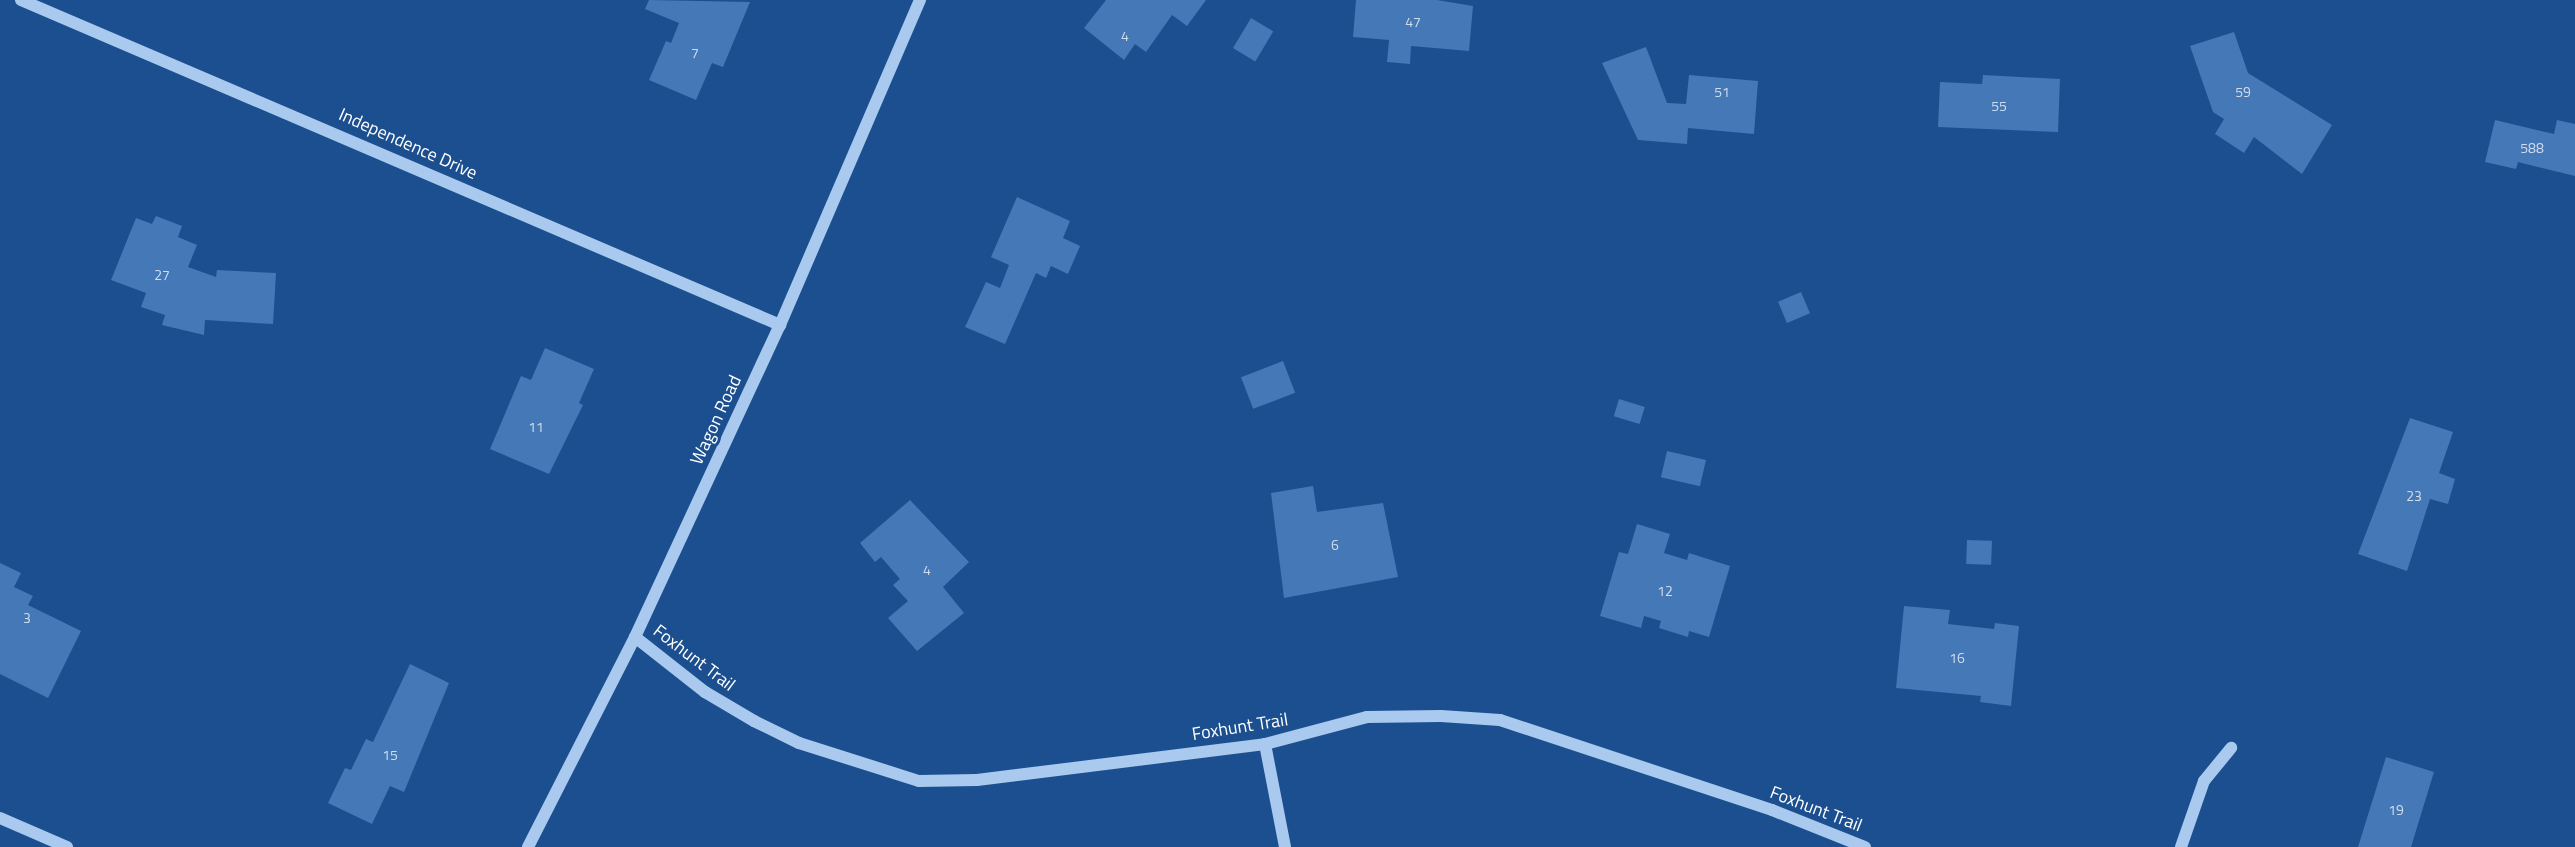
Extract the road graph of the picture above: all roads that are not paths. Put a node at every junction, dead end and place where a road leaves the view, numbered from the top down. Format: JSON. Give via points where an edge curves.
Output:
{"nodes":[{"id":1,"x":20,"y":0,"type":"edge"},
{"id":2,"x":920,"y":0,"type":"edge"},
{"id":3,"x":780,"y":325,"type":"junction"},
{"id":4,"x":635,"y":637,"type":"junction"},
{"id":5,"x":1265,"y":744,"type":"junction"},
{"id":6,"x":2231,"y":748,"type":"dead end"},
{"id":7,"x":0,"y":818,"type":"edge"},
{"id":8,"x":67,"y":847,"type":"edge"},
{"id":9,"x":528,"y":847,"type":"edge"},
{"id":10,"x":1285,"y":847,"type":"edge"},
{"id":11,"x":1866,"y":847,"type":"edge"},
{"id":12,"x":2181,"y":847,"type":"edge"}],
"edges":[{"from":1,"to":3,"type":"street","name":"Independence Drive"},
{"from":2,"to":3,"type":"street","name":"Wagon Road"},
{"from":3,"to":4,"type":"street","name":"Wagon Road"},
{"from":4,"to":5,"type":"street","name":"Foxhunt Trail","via":[[705,692],[754,721],[799,743],[919,781],[977,780]]},
{"from":4,"to":9,"type":"street","name":"Wagon Road"},
{"from":5,"to":10,"type":"street"},
{"from":5,"to":11,"type":"street","name":"Foxhunt Trail","via":[[1367,717],[1500,720],[1772,810]]},
{"from":6,"to":12,"type":"street","via":[[2204,781]]},
{"from":7,"to":8,"type":"street"}]}
